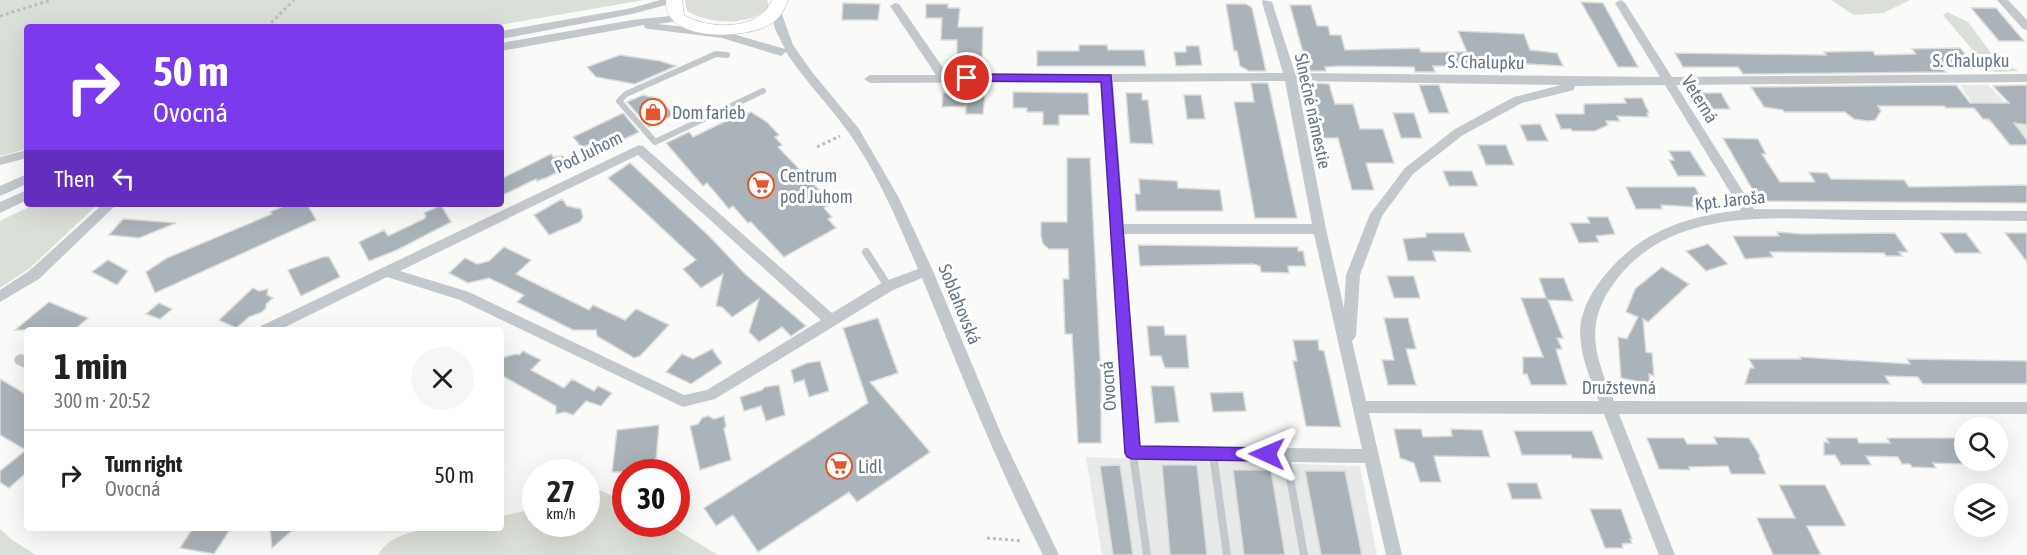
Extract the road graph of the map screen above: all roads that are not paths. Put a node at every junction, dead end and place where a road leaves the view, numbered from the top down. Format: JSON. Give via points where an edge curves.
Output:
{"nodes":[{"id":1,"x":674,"y":0,"type":"edge"},
{"id":2,"x":2002,"y":0,"type":"edge"},
{"id":3,"x":1267,"y":2,"type":"dead end"},
{"id":4,"x":1620,"y":3,"type":"dead end"},
{"id":5,"x":782,"y":4,"type":"edge"},
{"id":6,"x":895,"y":6,"type":"dead end"},
{"id":7,"x":678,"y":18,"type":"junction"},
{"id":8,"x":632,"y":23,"type":"junction"},
{"id":9,"x":2027,"y":27,"type":"edge"},
{"id":10,"x":729,"y":32,"type":"junction"},
{"id":11,"x":504,"y":33,"type":"edge"},
{"id":12,"x":504,"y":46,"type":"edge"},
{"id":13,"x":727,"y":55,"type":"dead end"},
{"id":14,"x":1290,"y":77,"type":"junction"},
{"id":15,"x":944,"y":78,"type":"junction"},
{"id":16,"x":1107,"y":78,"type":"junction"},
{"id":17,"x":2027,"y":78,"type":"edge"},
{"id":18,"x":870,"y":79,"type":"dead end"},
{"id":19,"x":812,"y":80,"type":"junction"},
{"id":20,"x":1668,"y":80,"type":"junction"},
{"id":21,"x":1587,"y":82,"type":"junction"},
{"id":22,"x":763,"y":91,"type":"dead end"},
{"id":23,"x":24,"y":155,"type":"edge"},
{"id":24,"x":0,"y":161,"type":"edge"},
{"id":25,"x":24,"y":180,"type":"edge"},
{"id":26,"x":0,"y":191,"type":"edge"},
{"id":27,"x":24,"y":196,"type":"edge"},
{"id":28,"x":108,"y":207,"type":"edge"},
{"id":29,"x":0,"y":208,"type":"edge"},
{"id":30,"x":1750,"y":214,"type":"junction"},
{"id":31,"x":2027,"y":216,"type":"edge"},
{"id":32,"x":1116,"y":229,"type":"junction"},
{"id":33,"x":1318,"y":229,"type":"junction"},
{"id":34,"x":866,"y":252,"type":"dead end"},
{"id":35,"x":926,"y":271,"type":"junction"},
{"id":36,"x":387,"y":272,"type":"junction"},
{"id":37,"x":888,"y":286,"type":"junction"},
{"id":38,"x":0,"y":297,"type":"edge"},
{"id":39,"x":831,"y":321,"type":"junction"},
{"id":40,"x":272,"y":327,"type":"edge"},
{"id":41,"x":1348,"y":350,"type":"junction"},
{"id":42,"x":1609,"y":406,"type":"junction"},
{"id":43,"x":1362,"y":407,"type":"junction"},
{"id":44,"x":2027,"y":408,"type":"edge"},
{"id":45,"x":1132,"y":453,"type":"junction"},
{"id":46,"x":1213,"y":454,"type":"junction"},
{"id":47,"x":1286,"y":455,"type":"junction"},
{"id":48,"x":1371,"y":456,"type":"junction"},
{"id":49,"x":1051,"y":555,"type":"edge"},
{"id":50,"x":1148,"y":555,"type":"edge"},
{"id":51,"x":1227,"y":555,"type":"edge"},
{"id":52,"x":1304,"y":555,"type":"edge"},
{"id":53,"x":1394,"y":555,"type":"edge"},
{"id":54,"x":1667,"y":555,"type":"edge"}],
"edges":[{"from":1,"to":7,"type":"street"},
{"from":1,"to":11,"type":"street"},
{"from":2,"to":9,"type":"street"},
{"from":3,"to":14,"type":"street","name":"Slnečné námestie"},
{"from":4,"to":20,"type":"street","name":"Veterná"},
{"from":5,"to":10,"type":"street","via":[[761,24]]},
{"from":5,"to":19,"type":"street","name":"Soblahovská","via":[[778,29]]},
{"from":6,"to":15,"type":"street"},
{"from":7,"to":8,"type":"street"},
{"from":7,"to":10,"type":"street"},
{"from":8,"to":10,"type":"street","name":"Soblahovská"},
{"from":8,"to":12,"type":"street"},
{"from":10,"to":19,"type":"street","name":"Soblahovská","via":[[781,52]]},
{"from":13,"to":22,"type":"lane","via":[[716,54],[626,94],[619,101],[655,142]]},
{"from":14,"to":16,"type":"street","name":"S. Chalupku"},
{"from":14,"to":21,"type":"street","name":"S. Chalupku"},
{"from":14,"to":33,"type":"street","name":"Slnečné námestie"},
{"from":15,"to":16,"type":"street","name":"S. Chalupku"},
{"from":15,"to":18,"type":"street","name":"S. Chalupku"},
{"from":16,"to":32,"type":"street","name":"Ovocná"},
{"from":17,"to":20,"type":"street","name":"S. Chalupku"},
{"from":19,"to":35,"type":"street","name":"Soblahovská","via":[[854,130],[881,174]]},
{"from":20,"to":21,"type":"street","name":"S. Chalupku"},
{"from":20,"to":30,"type":"street","name":"Veterná"},
{"from":21,"to":41,"type":"street","name":"Slnečné námestie","via":[[1518,100],[1459,132],[1409,171],[1376,214],[1353,275]]},
{"from":23,"to":24,"type":"street"},
{"from":25,"to":26,"type":"street"},
{"from":27,"to":29,"type":"street"},
{"from":28,"to":38,"type":"street","via":[[34,275]]},
{"from":30,"to":31,"type":"street","name":"Kpt. Jaroša"},
{"from":30,"to":42,"type":"street","name":"Kpt. Jaroša","via":[[1706,218],[1669,231],[1638,249],[1614,271],[1594,300],[1587,331],[1594,371]]},
{"from":32,"to":33,"type":"street"},
{"from":32,"to":45,"type":"street","name":"Ovocná"},
{"from":33,"to":41,"type":"street","name":"Slnečné námestie"},
{"from":34,"to":37,"type":"lane"},
{"from":35,"to":37,"type":"street"},
{"from":35,"to":49,"type":"street","name":"Soblahovská","via":[[1008,470]]},
{"from":36,"to":39,"type":"street","via":[[464,296],[682,401],[710,395]]},
{"from":36,"to":39,"type":"street","name":"Pod Juhom","via":[[639,149]]},
{"from":36,"to":40,"type":"street","name":"Pod Juhom"},
{"from":37,"to":39,"type":"street"},
{"from":41,"to":43,"type":"street","name":"Slnečné námestie"},
{"from":42,"to":43,"type":"street","name":"Družstevná"},
{"from":42,"to":44,"type":"street","name":"Družstevná"},
{"from":42,"to":54,"type":"street","name":"Kpt. Jaroša"},
{"from":43,"to":48,"type":"street"},
{"from":45,"to":46,"type":"street"},
{"from":45,"to":50,"type":"lane"},
{"from":46,"to":47,"type":"street"},
{"from":46,"to":51,"type":"lane"},
{"from":47,"to":48,"type":"street"},
{"from":47,"to":52,"type":"lane"},
{"from":48,"to":53,"type":"street"}]}
